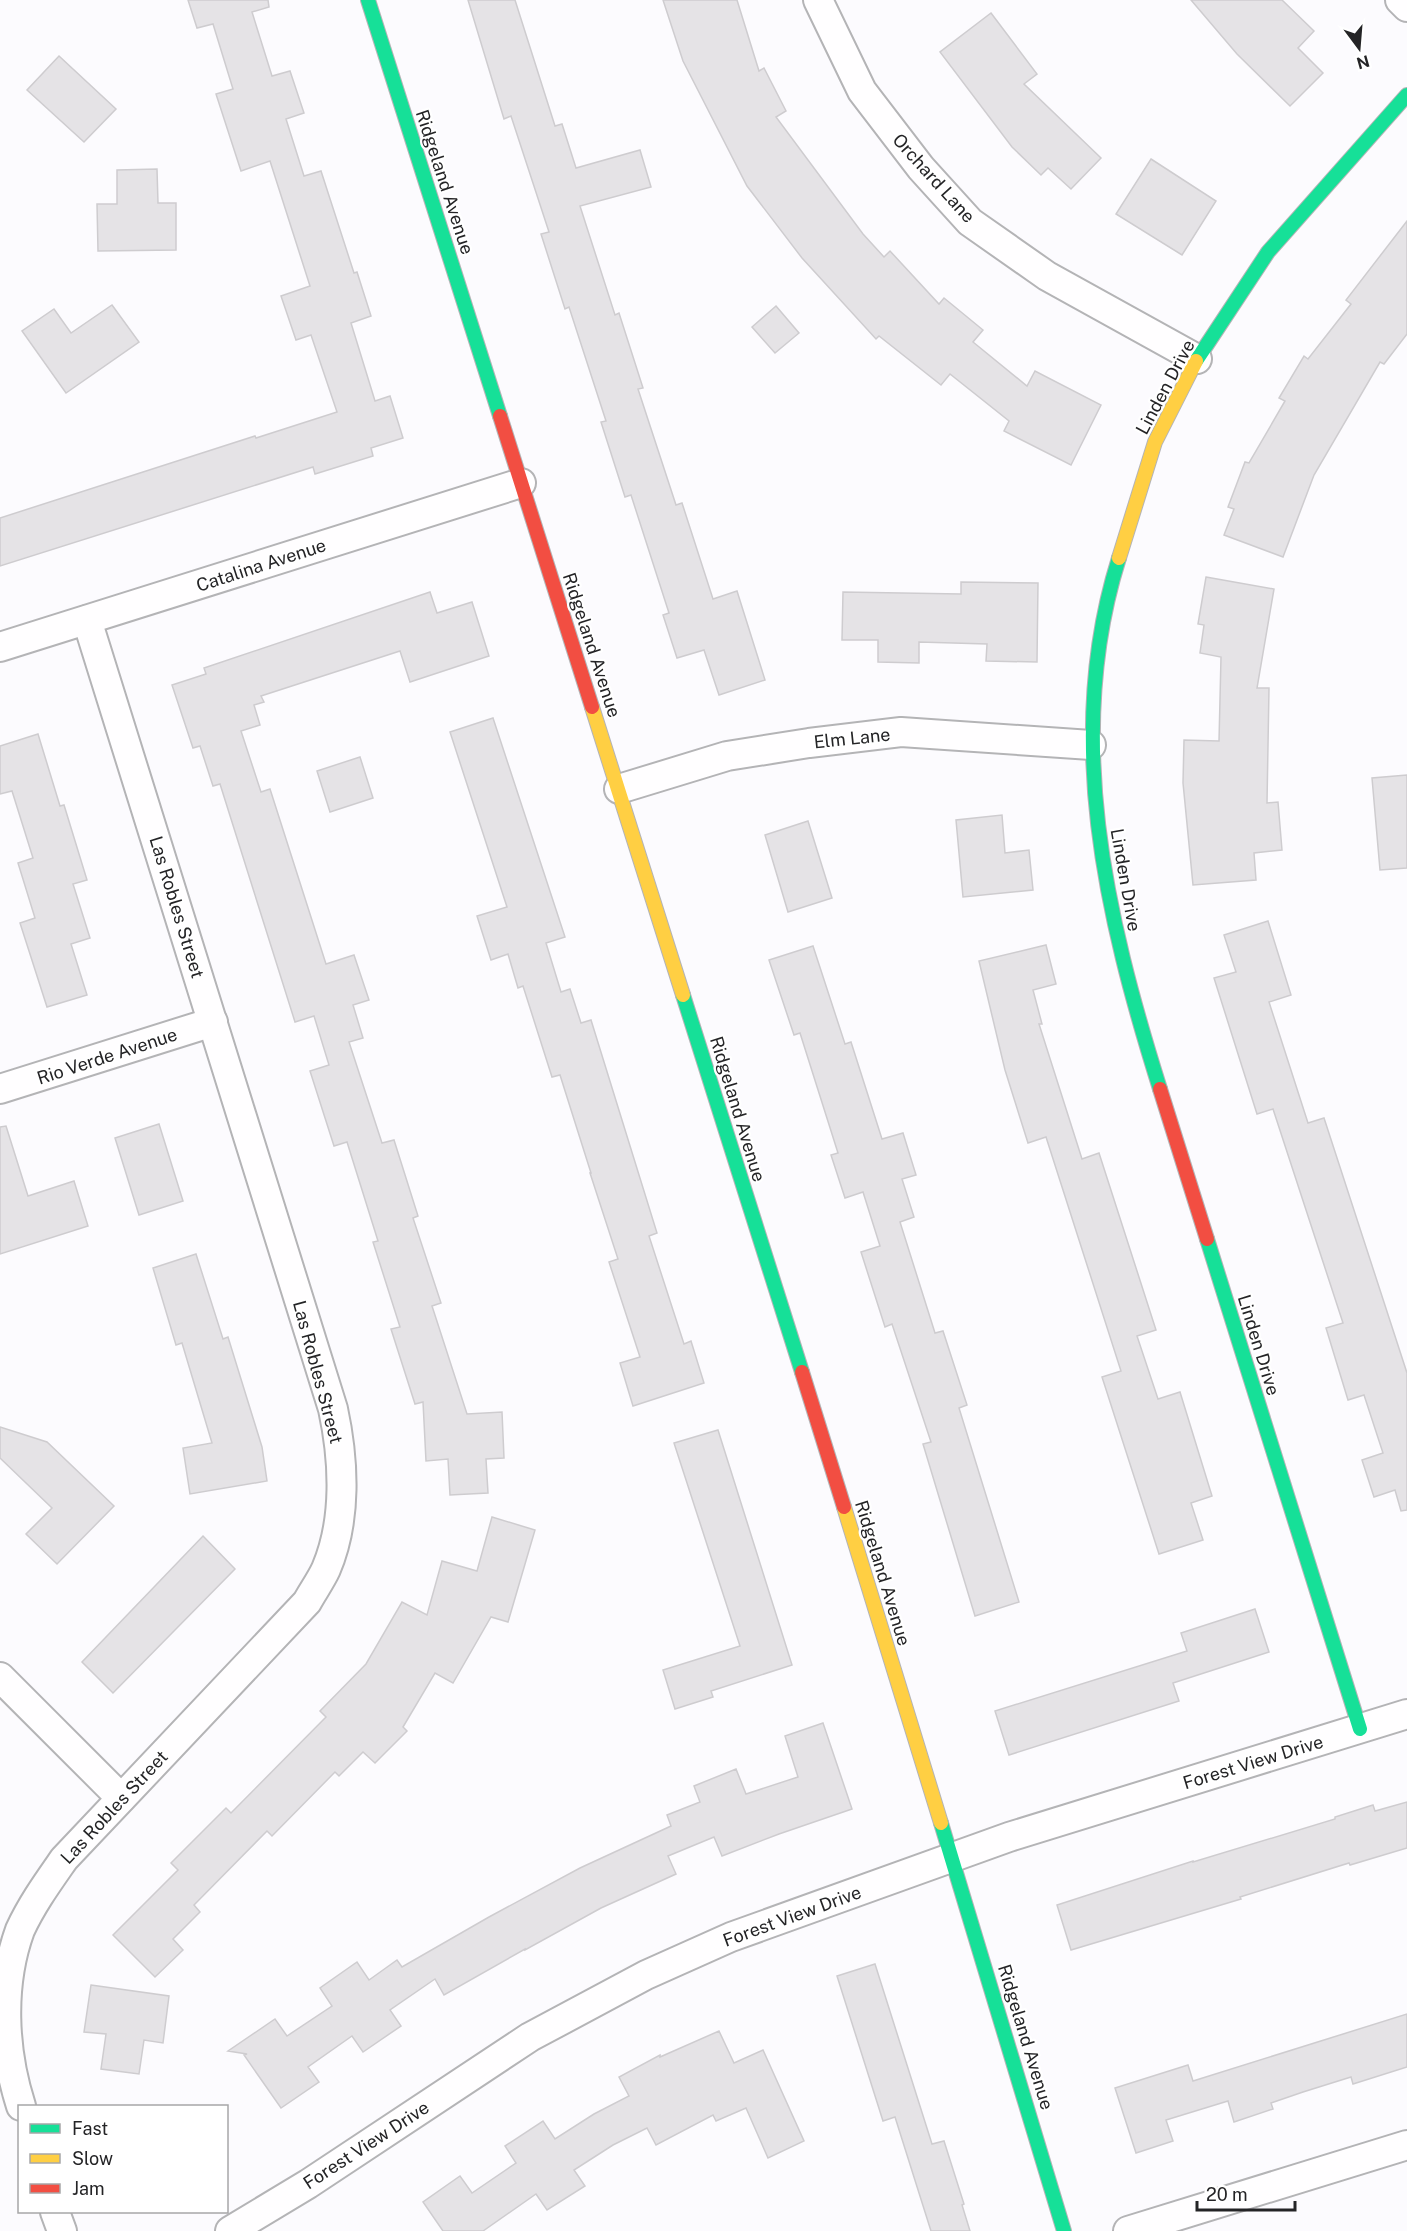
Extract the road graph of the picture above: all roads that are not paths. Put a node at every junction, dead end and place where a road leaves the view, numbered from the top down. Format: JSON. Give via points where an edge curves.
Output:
{"nodes":[{"id":1,"x":368,"y":0,"type":"edge"},
{"id":2,"x":818,"y":0,"type":"edge"},
{"id":3,"x":1400,"y":0,"type":"edge"},
{"id":4,"x":1407,"y":6,"type":"edge"},
{"id":5,"x":1407,"y":95,"type":"edge"},
{"id":6,"x":1197,"y":359,"type":"junction"},
{"id":7,"x":521,"y":483,"type":"junction"},
{"id":8,"x":87,"y":620,"type":"junction"},
{"id":9,"x":0,"y":647,"type":"edge"},
{"id":10,"x":1091,"y":745,"type":"junction"},
{"id":11,"x":619,"y":789,"type":"junction"},
{"id":12,"x":213,"y":1022,"type":"junction"},
{"id":13,"x":0,"y":1089,"type":"edge"},
{"id":14,"x":0,"y":1677,"type":"edge"},
{"id":15,"x":1407,"y":1714,"type":"edge"},
{"id":16,"x":1360,"y":1729,"type":"junction"},
{"id":17,"x":121,"y":1798,"type":"junction"},
{"id":18,"x":953,"y":1856,"type":"junction"},
{"id":19,"x":21,"y":2105,"type":"edge"},
{"id":20,"x":1407,"y":2145,"type":"edge"},
{"id":21,"x":56,"y":2213,"type":"edge"},
{"id":22,"x":62,"y":2231,"type":"edge"},
{"id":23,"x":230,"y":2231,"type":"edge"},
{"id":24,"x":1064,"y":2231,"type":"edge"},
{"id":25,"x":1128,"y":2231,"type":"edge"}],
"edges":[{"from":1,"to":7,"type":"street","name":"Ridgeland Avenue"},
{"from":2,"to":6,"type":"street","name":"Orchard Lane","via":[[862,91],[921,168],[970,222],[1047,276]]},
{"from":3,"to":4,"type":"street"},
{"from":5,"to":6,"type":"street","name":"Linden Drive","via":[[1268,252]]},
{"from":6,"to":10,"type":"street","name":"Linden Drive","via":[[1155,442],[1108,591],[1094,671]]},
{"from":7,"to":8,"type":"street","name":"Catalina Avenue"},
{"from":7,"to":11,"type":"street","name":"Ridgeland Avenue"},
{"from":8,"to":9,"type":"street","name":"Catalina Avenue"},
{"from":8,"to":12,"type":"street","name":"Las Robles Street"},
{"from":10,"to":11,"type":"street","name":"Elm Lane","via":[[902,732],[728,756]]},
{"from":10,"to":16,"type":"street","name":"Linden Drive","via":[[1101,855],[1121,952],[1149,1054]]},
{"from":11,"to":18,"type":"street","name":"Ridgeland Avenue"},
{"from":12,"to":13,"type":"street","name":"Rio Verde Avenue"},
{"from":12,"to":17,"type":"street","name":"Las Robles Street","via":[[333,1409],[343,1484],[338,1526],[326,1568],[307,1602]]},
{"from":14,"to":17,"type":"street"},
{"from":15,"to":16,"type":"street","name":"Forest View Drive"},
{"from":16,"to":18,"type":"street","name":"Forest View Drive"},
{"from":17,"to":19,"type":"street","name":"Las Robles Street","via":[[64,1859],[19,1931],[3,2005],[6,2044]]},
{"from":18,"to":23,"type":"street","name":"Forest View Drive","via":[[731,1937],[645,1975],[530,2037]]},
{"from":18,"to":24,"type":"street","name":"Ridgeland Avenue"},
{"from":20,"to":25,"type":"street"},
{"from":21,"to":22,"type":"street"}]}
